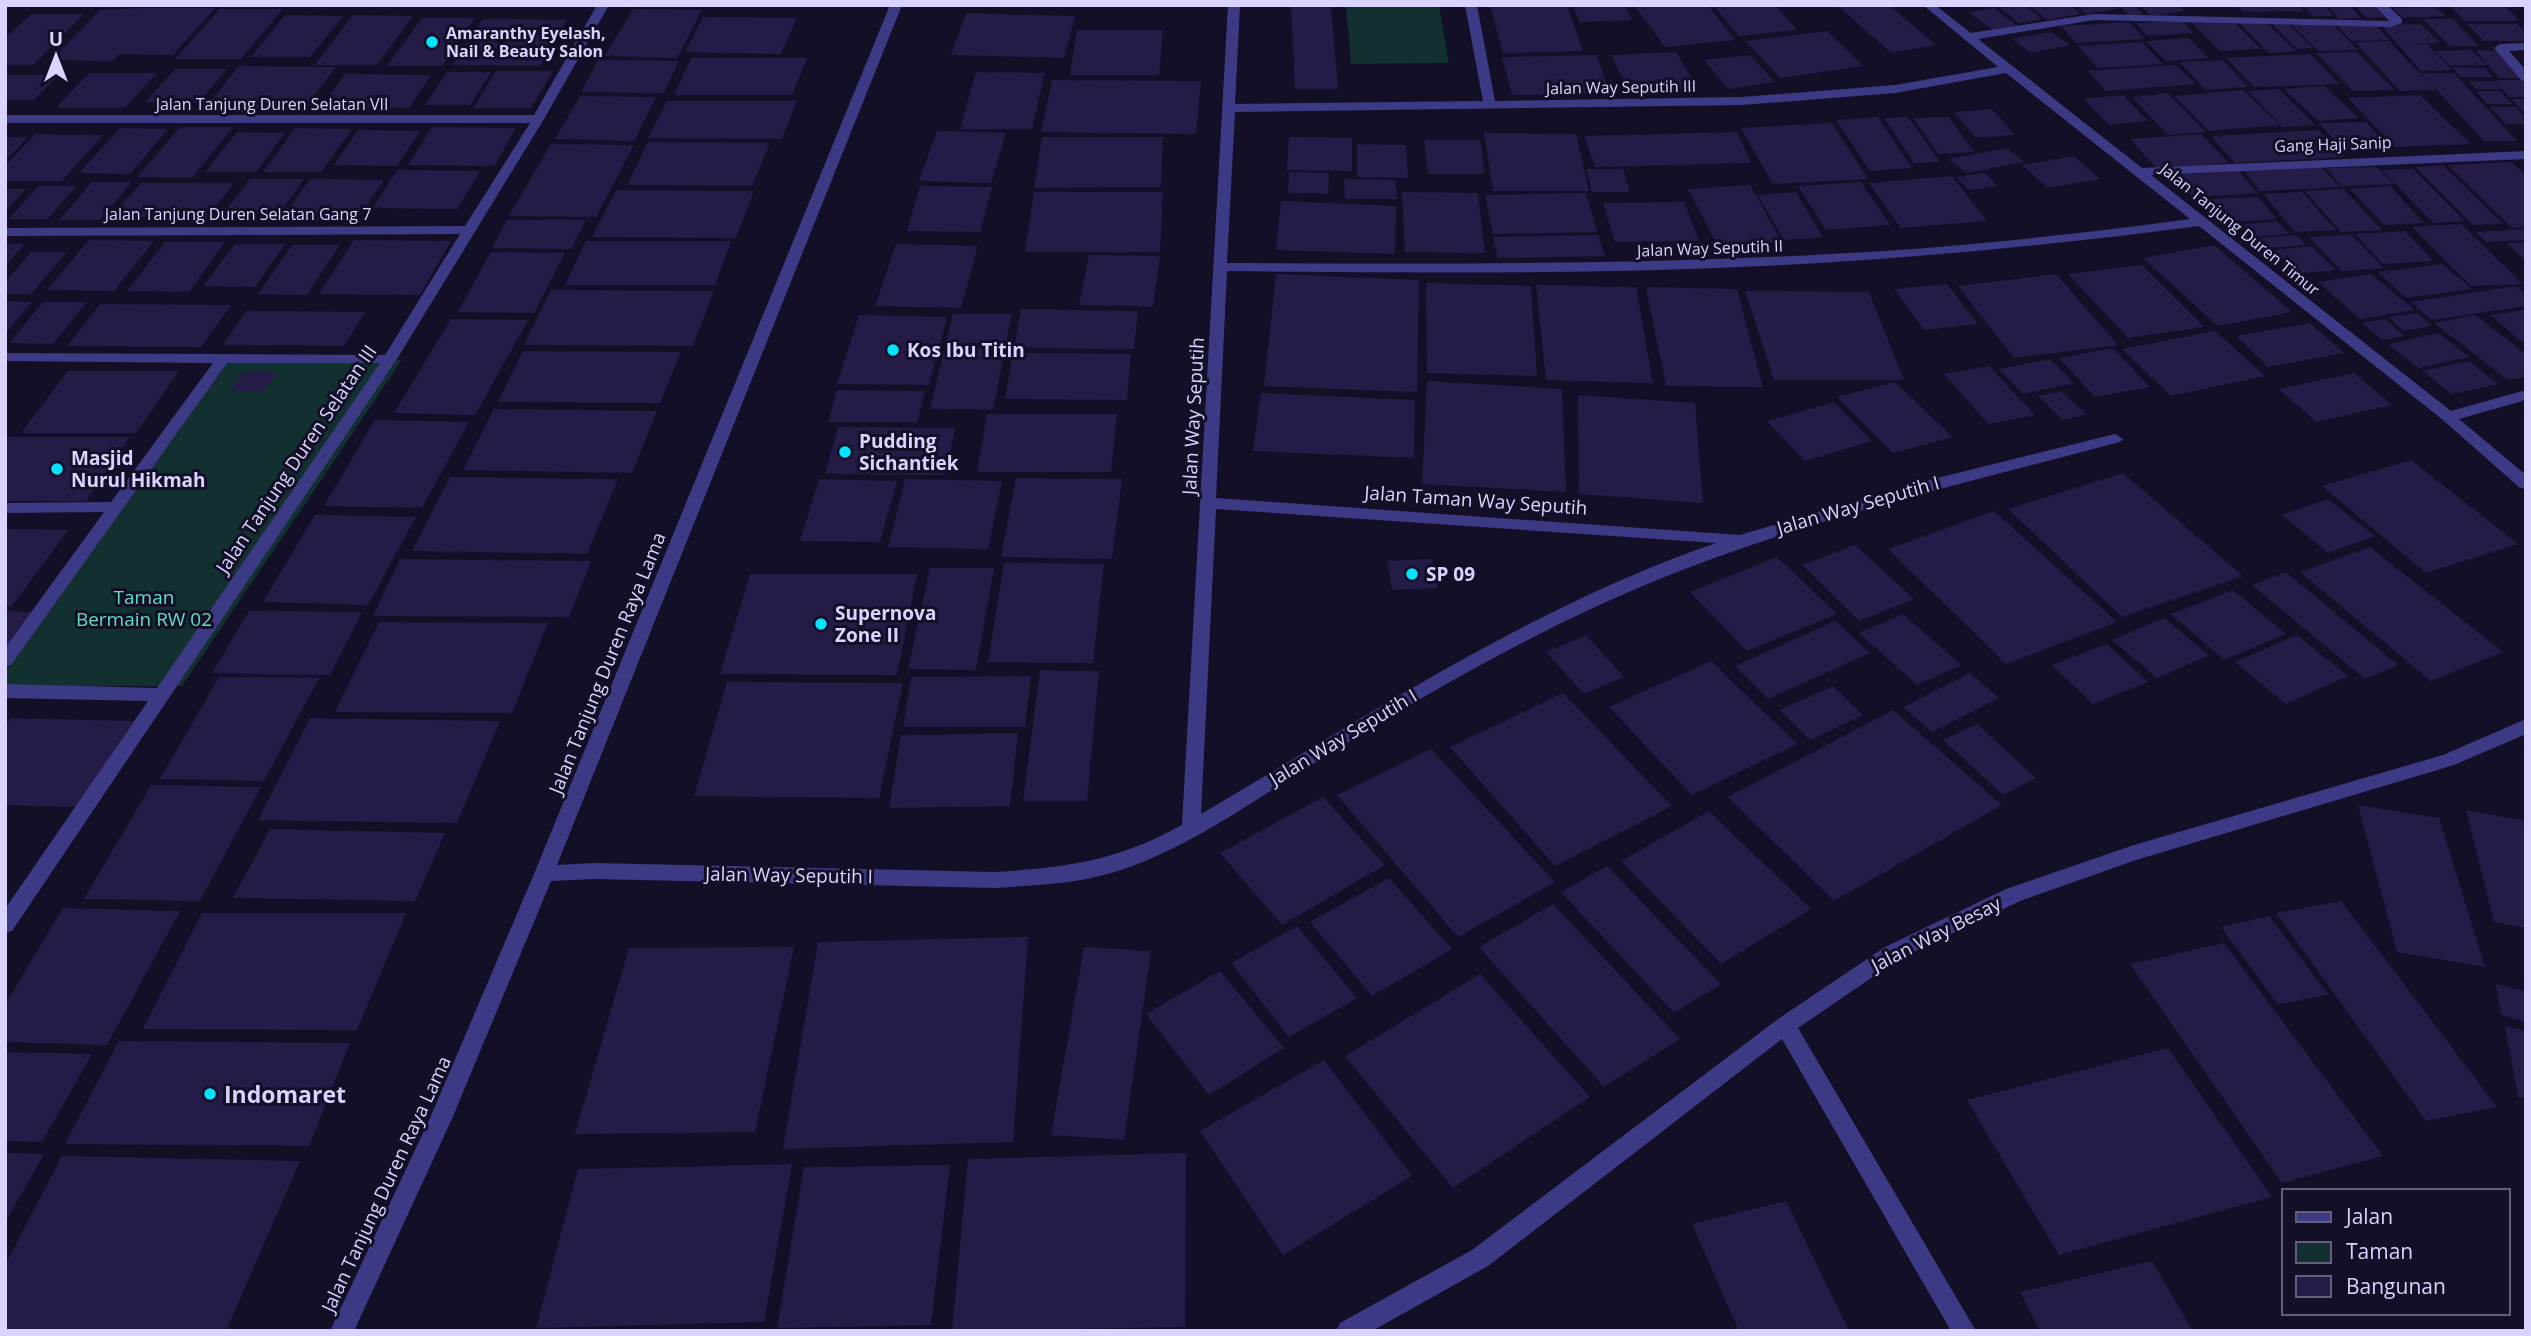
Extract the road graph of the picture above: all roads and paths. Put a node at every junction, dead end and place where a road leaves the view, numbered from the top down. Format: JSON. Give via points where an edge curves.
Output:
{"nodes":[{"id":1,"x":603,"y":5,"type":"edge"},
{"id":2,"x":896,"y":5,"type":"edge"},
{"id":3,"x":1234,"y":5,"type":"edge"},
{"id":4,"x":1471,"y":5,"type":"edge"},
{"id":5,"x":1928,"y":5,"type":"edge"},
{"id":6,"x":2380,"y":5,"type":"edge"},
{"id":7,"x":1968,"y":37,"type":"junction"},
{"id":8,"x":2526,"y":46,"type":"edge"},
{"id":9,"x":2011,"y":68,"type":"junction"},
{"id":10,"x":2526,"y":78,"type":"edge"},
{"id":11,"x":1490,"y":105,"type":"junction"},
{"id":12,"x":1229,"y":108,"type":"junction"},
{"id":13,"x":5,"y":119,"type":"edge"},
{"id":14,"x":538,"y":119,"type":"junction"},
{"id":15,"x":2526,"y":155,"type":"edge"},
{"id":16,"x":2142,"y":172,"type":"junction"},
{"id":17,"x":2200,"y":222,"type":"junction"},
{"id":18,"x":470,"y":230,"type":"junction"},
{"id":19,"x":5,"y":232,"type":"edge"},
{"id":20,"x":1220,"y":267,"type":"junction"},
{"id":21,"x":5,"y":357,"type":"edge"},
{"id":22,"x":224,"y":357,"type":"junction"},
{"id":23,"x":390,"y":359,"type":"junction"},
{"id":24,"x":2526,"y":395,"type":"edge"},
{"id":25,"x":2448,"y":417,"type":"junction"},
{"id":26,"x":2115,"y":439,"type":"dead end"},
{"id":27,"x":2526,"y":484,"type":"edge"},
{"id":28,"x":1208,"y":503,"type":"junction"},
{"id":29,"x":117,"y":507,"type":"junction"},
{"id":30,"x":5,"y":508,"type":"edge"},
{"id":31,"x":1742,"y":539,"type":"junction"},
{"id":32,"x":5,"y":661,"type":"edge"},
{"id":33,"x":5,"y":691,"type":"edge"},
{"id":34,"x":161,"y":695,"type":"junction"},
{"id":35,"x":2526,"y":726,"type":"edge"},
{"id":36,"x":1191,"y":828,"type":"junction"},
{"id":37,"x":544,"y":874,"type":"junction"},
{"id":38,"x":5,"y":925,"type":"edge"},
{"id":39,"x":1785,"y":1025,"type":"junction"},
{"id":40,"x":342,"y":1331,"type":"edge"},
{"id":41,"x":1348,"y":1331,"type":"edge"},
{"id":42,"x":1964,"y":1331,"type":"edge"}],
"edges":[{"from":1,"to":14,"type":"street","name":"Jalan Tanjung Duren Selatan III"},
{"from":2,"to":37,"type":"street","name":"Jalan Tanjung Duren Raya Lama"},
{"from":3,"to":12,"type":"street","name":"Jalan Way Seputih"},
{"from":4,"to":11,"type":"street"},
{"from":5,"to":7,"type":"street","name":"Jalan Tanjung Duren Timur"},
{"from":6,"to":7,"type":"street","via":[[2398,21],[2094,17]]},
{"from":7,"to":9,"type":"street","name":"Jalan Tanjung Duren Timur"},
{"from":8,"to":10,"type":"street","via":[[2500,48]]},
{"from":9,"to":11,"type":"street","name":"Jalan Way Seputih III","via":[[1895,89],[1790,97]]},
{"from":9,"to":16,"type":"street","name":"Jalan Tanjung Duren Timur"},
{"from":11,"to":12,"type":"street","name":"Jalan Way Seputih III"},
{"from":12,"to":20,"type":"street","name":"Jalan Way Seputih"},
{"from":13,"to":14,"type":"street","name":"Jalan Tanjung Duren Selatan VII"},
{"from":14,"to":18,"type":"street","name":"Jalan Tanjung Duren Selatan III"},
{"from":15,"to":16,"type":"street","name":"Gang Haji Sanip"},
{"from":16,"to":17,"type":"street","name":"Jalan Tanjung Duren Timur"},
{"from":17,"to":20,"type":"street","name":"Jalan Way Seputih II","via":[[2027,244],[1749,264],[1595,269]]},
{"from":17,"to":25,"type":"street","name":"Jalan Tanjung Duren Timur"},
{"from":18,"to":19,"type":"street","name":"Jalan Tanjung Duren Selatan Gang 7"},
{"from":18,"to":23,"type":"street","name":"Jalan Tanjung Duren Selatan III"},
{"from":20,"to":28,"type":"street","name":"Jalan Way Seputih"},
{"from":21,"to":22,"type":"street"},
{"from":22,"to":23,"type":"street"},
{"from":22,"to":29,"type":"street"},
{"from":23,"to":34,"type":"street","name":"Jalan Tanjung Duren Selatan III"},
{"from":24,"to":25,"type":"street"},
{"from":25,"to":27,"type":"street","name":"Jalan Tanjung Duren Timur"},
{"from":26,"to":31,"type":"street","name":"Jalan Way Seputih I","via":[[1850,504]]},
{"from":28,"to":31,"type":"street","name":"Jalan Taman Way Seputih"},
{"from":28,"to":36,"type":"street","name":"Jalan Way Seputih"},
{"from":29,"to":30,"type":"street"},
{"from":29,"to":32,"type":"street"},
{"from":31,"to":36,"type":"street","name":"Jalan Way Seputih I","via":[[1589,602],[1422,688]]},
{"from":33,"to":34,"type":"street"},
{"from":34,"to":38,"type":"street","name":"Jalan Tanjung Duren Selatan III"},
{"from":35,"to":39,"type":"street","name":"Jalan Way Besay","via":[[2448,760],[2134,853],[2013,895],[1892,953]]},
{"from":36,"to":37,"type":"street","name":"Jalan Way Seputih I","via":[[1126,860],[1062,876],[996,880],[594,871]]},
{"from":37,"to":40,"type":"street","name":"Jalan Tanjung Duren Raya Lama","via":[[440,1121]]},
{"from":39,"to":41,"type":"street","name":"Jalan Way Besay","via":[[1480,1258]]},
{"from":39,"to":42,"type":"street"}]}
